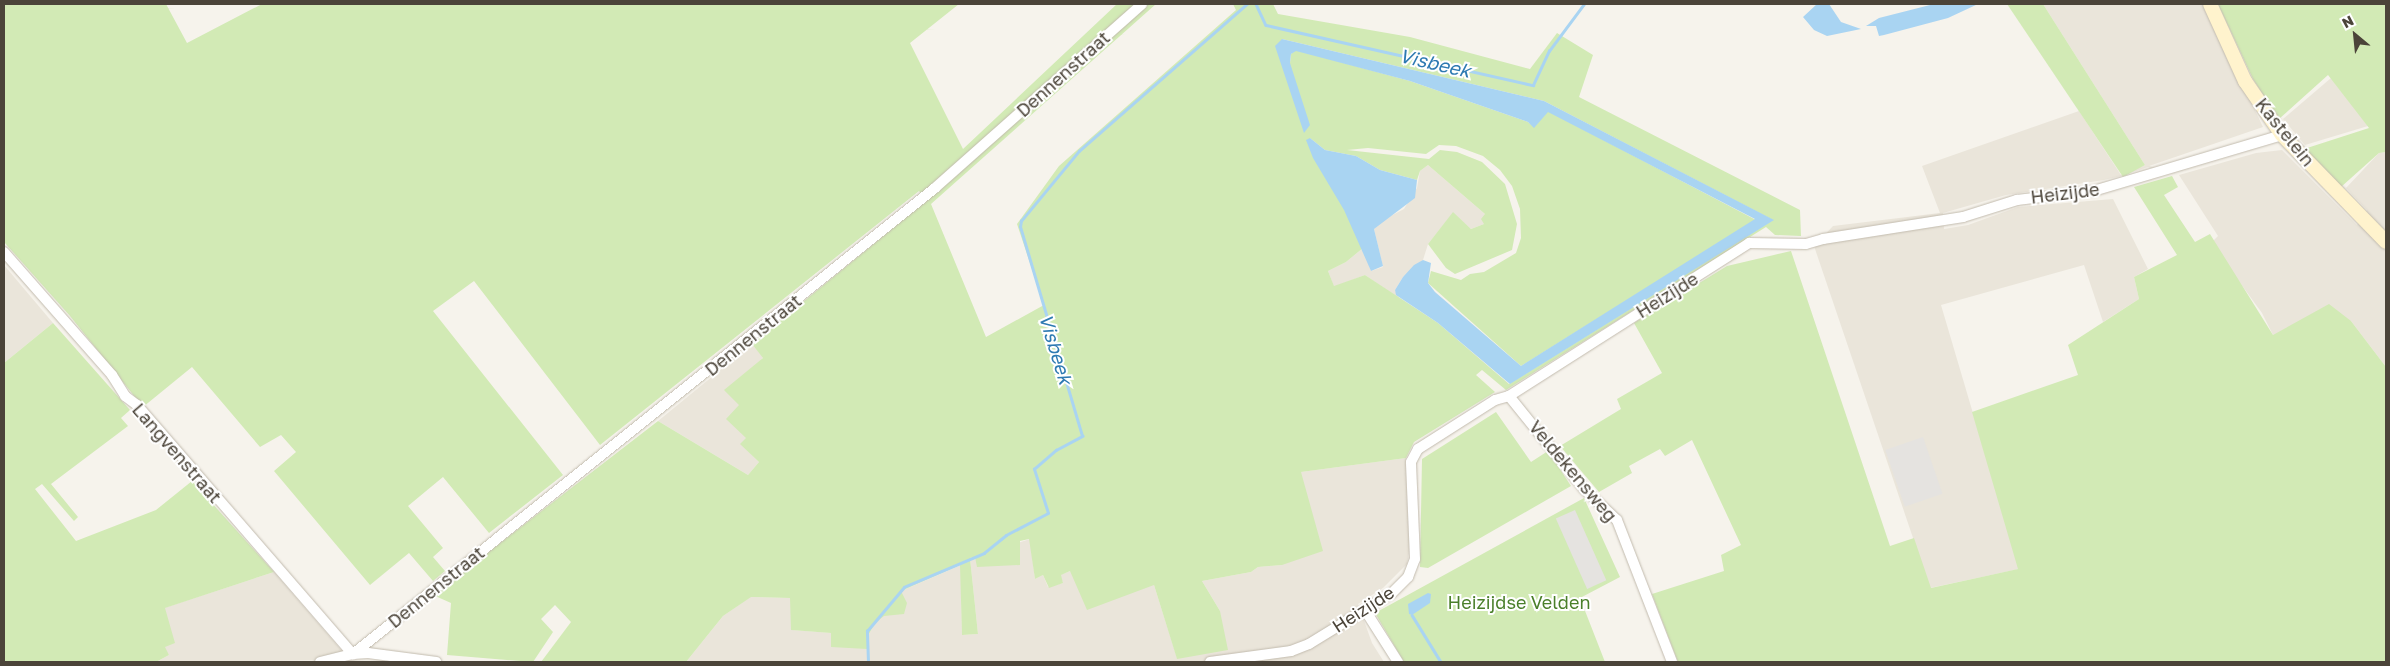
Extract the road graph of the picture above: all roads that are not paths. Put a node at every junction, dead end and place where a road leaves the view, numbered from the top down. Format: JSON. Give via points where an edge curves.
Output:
{"nodes":[{"id":1,"x":1142,"y":4,"type":"edge"},
{"id":2,"x":2210,"y":4,"type":"edge"},
{"id":3,"x":2282,"y":135,"type":"junction"},
{"id":4,"x":2386,"y":242,"type":"edge"},
{"id":5,"x":4,"y":252,"type":"edge"},
{"id":6,"x":1509,"y":396,"type":"junction"},
{"id":7,"x":1365,"y":610,"type":"junction"},
{"id":8,"x":352,"y":654,"type":"junction"},
{"id":9,"x":1250,"y":660,"type":"edge"},
{"id":10,"x":320,"y":662,"type":"edge"},
{"id":11,"x":436,"y":662,"type":"edge"},
{"id":12,"x":1210,"y":662,"type":"edge"},
{"id":13,"x":1398,"y":662,"type":"edge"},
{"id":14,"x":1672,"y":662,"type":"edge"}],
"edges":[{"from":1,"to":8,"type":"street","name":"Dennenstraat","via":[[935,188]]},
{"from":2,"to":3,"type":"street","name":"Kastelein","via":[[2246,81]]},
{"from":3,"to":4,"type":"street","name":"Kastelein"},
{"from":3,"to":6,"type":"street","name":"Heizijde","via":[[2093,191],[2017,200],[1963,217],[1823,238],[1806,244],[1755,241]]},
{"from":5,"to":8,"type":"street","name":"Langvenstraat","via":[[112,376],[125,396],[137,405]]},
{"from":6,"to":7,"type":"street","name":"Heizijde","via":[[1495,400],[1418,449],[1411,462],[1415,510],[1414,565],[1398,587]]},
{"from":6,"to":14,"type":"street","name":"Veldekensweg","via":[[1584,488],[1617,520]]},
{"from":7,"to":9,"type":"street","name":"Heizijde","via":[[1309,644]]},
{"from":7,"to":13,"type":"street"},
{"from":8,"to":10,"type":"street"},
{"from":8,"to":11,"type":"street"},
{"from":9,"to":12,"type":"street","name":"Heizijde"}]}
